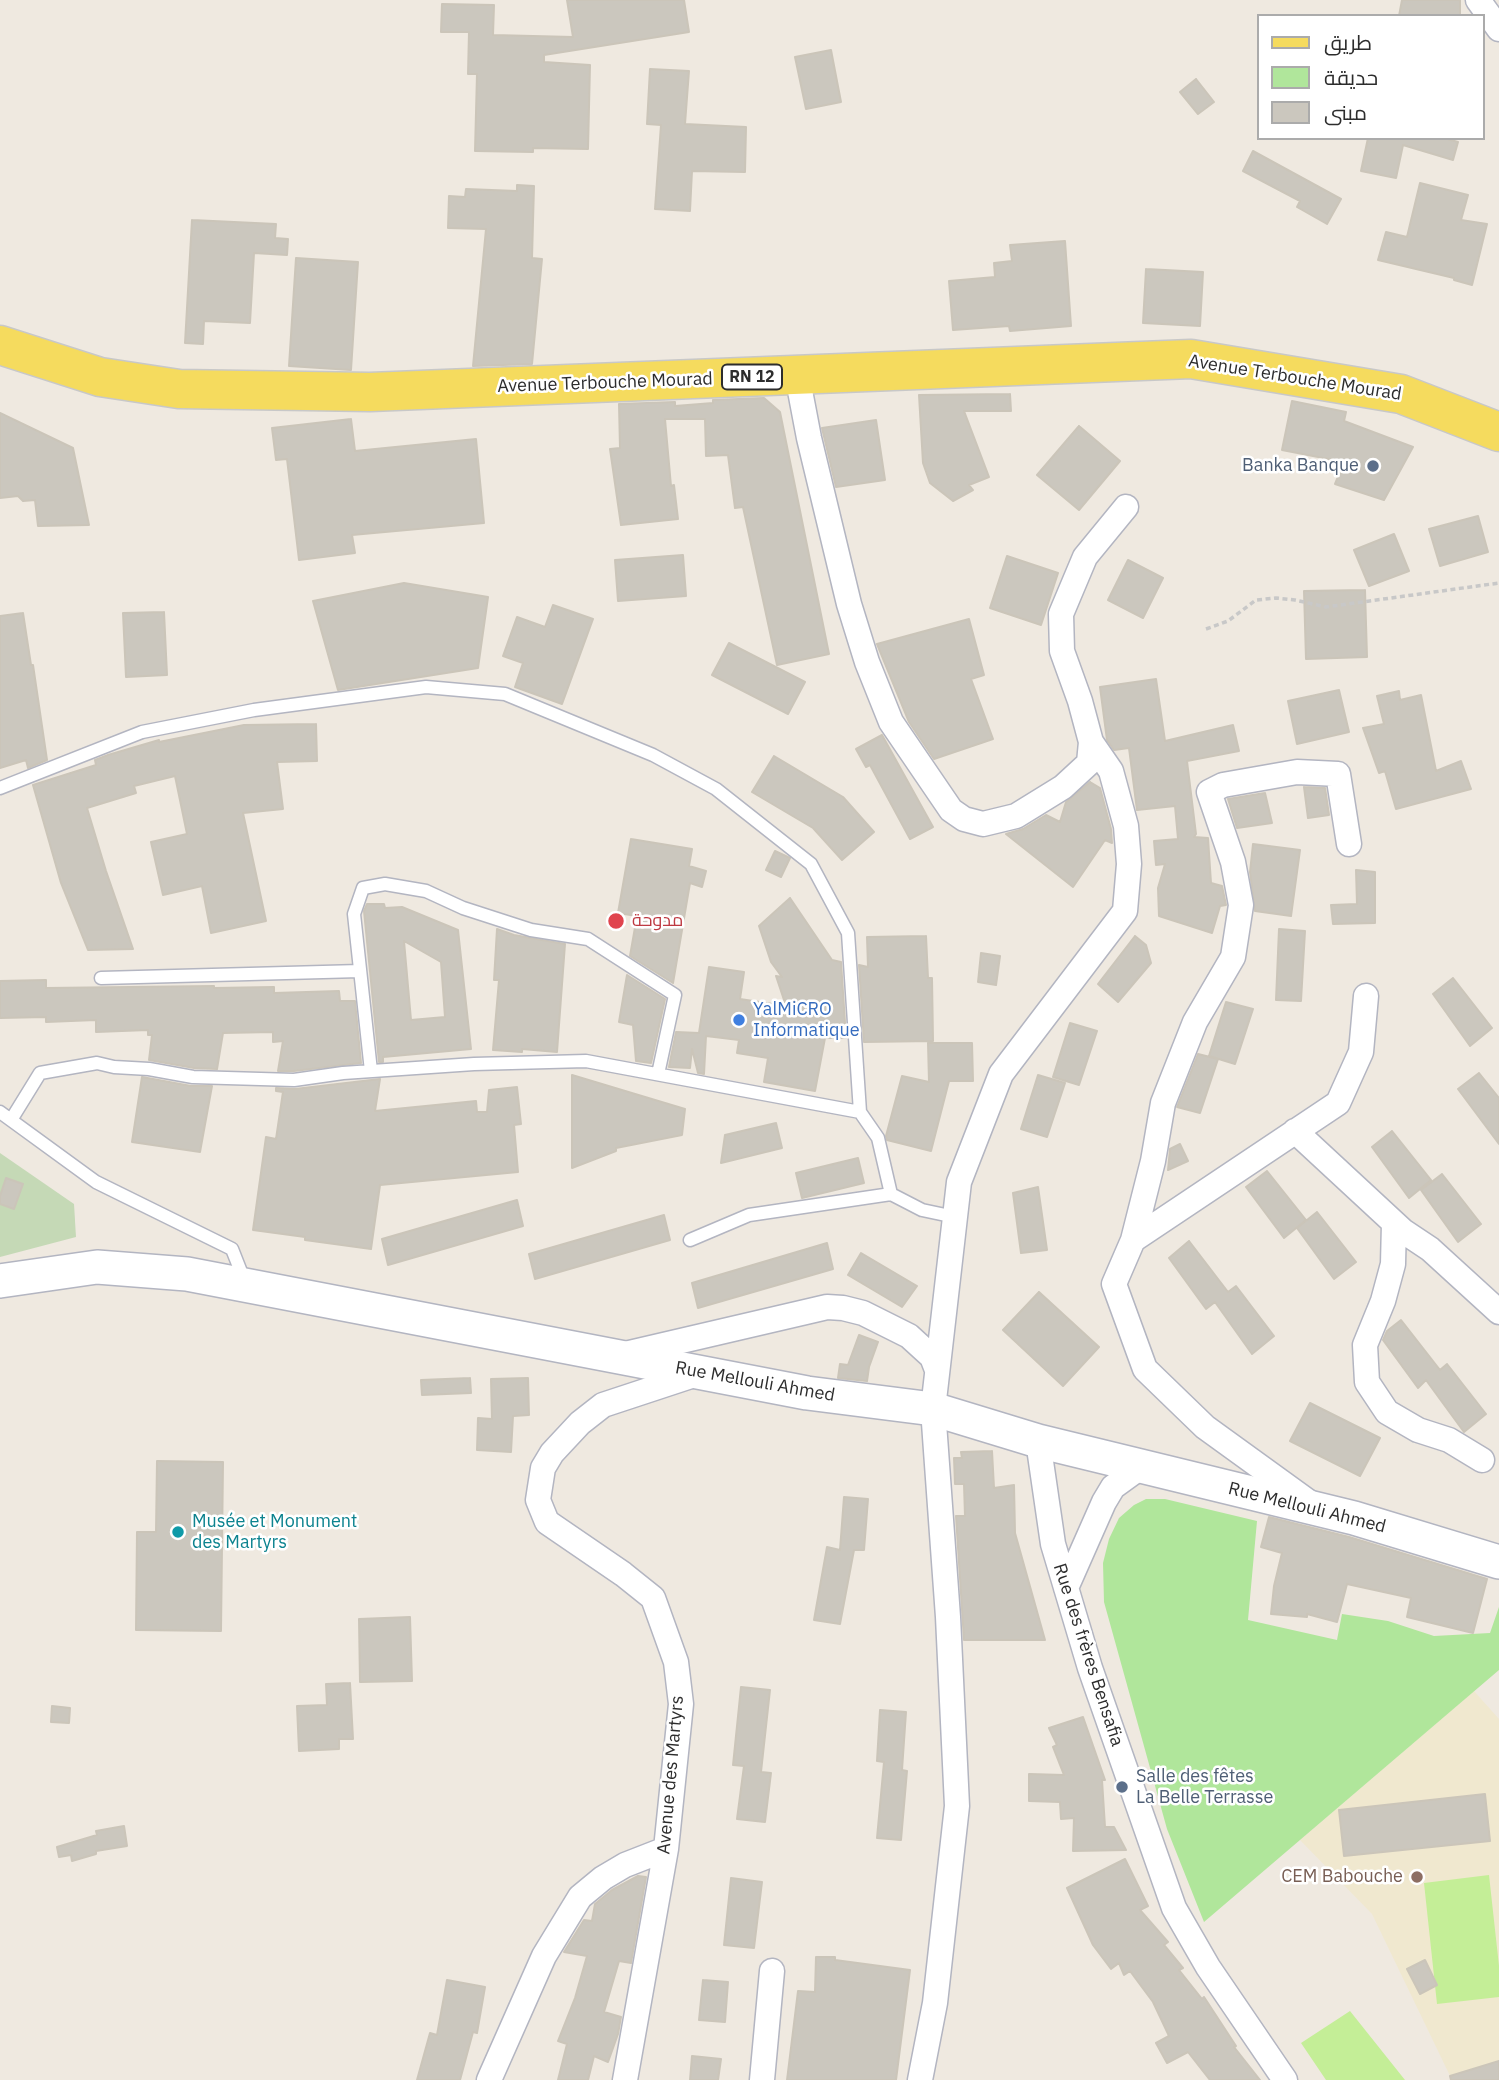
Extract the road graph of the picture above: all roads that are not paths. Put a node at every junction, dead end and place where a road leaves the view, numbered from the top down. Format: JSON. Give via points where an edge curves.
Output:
{"nodes":[{"id":1,"x":1478,"y":0,"type":"edge"},
{"id":2,"x":1499,"y":29,"type":"edge"},
{"id":3,"x":0,"y":345,"type":"edge"},
{"id":4,"x":797,"y":375,"type":"junction"},
{"id":5,"x":1499,"y":432,"type":"edge"},
{"id":6,"x":1126,"y":508,"type":"dead end"},
{"id":7,"x":1091,"y":742,"type":"junction"},
{"id":8,"x":0,"y":788,"type":"edge"},
{"id":9,"x":1349,"y":844,"type":"dead end"},
{"id":10,"x":360,"y":971,"type":"junction"},
{"id":11,"x":101,"y":978,"type":"dead end"},
{"id":12,"x":1366,"y":996,"type":"dead end"},
{"id":13,"x":371,"y":1071,"type":"junction"},
{"id":14,"x":659,"y":1074,"type":"junction"},
{"id":15,"x":860,"y":1112,"type":"junction"},
{"id":16,"x":5,"y":1116,"type":"edge"},
{"id":17,"x":1295,"y":1131,"type":"junction"},
{"id":18,"x":891,"y":1194,"type":"junction"},
{"id":19,"x":955,"y":1217,"type":"junction"},
{"id":20,"x":1394,"y":1223,"type":"junction"},
{"id":21,"x":690,"y":1240,"type":"dead end"},
{"id":22,"x":1133,"y":1240,"type":"junction"},
{"id":23,"x":0,"y":1281,"type":"edge"},
{"id":24,"x":246,"y":1286,"type":"junction"},
{"id":25,"x":1499,"y":1312,"type":"edge"},
{"id":26,"x":616,"y":1356,"type":"junction"},
{"id":27,"x":937,"y":1370,"type":"junction"},
{"id":28,"x":702,"y":1372,"type":"junction"},
{"id":29,"x":933,"y":1409,"type":"junction"},
{"id":30,"x":1038,"y":1441,"type":"junction"},
{"id":31,"x":1482,"y":1460,"type":"dead end"},
{"id":32,"x":1142,"y":1466,"type":"junction"},
{"id":33,"x":1319,"y":1510,"type":"junction"},
{"id":34,"x":1499,"y":1562,"type":"edge"},
{"id":35,"x":1066,"y":1588,"type":"junction"},
{"id":36,"x":666,"y":1849,"type":"junction"},
{"id":37,"x":772,"y":1970,"type":"dead end"},
{"id":38,"x":489,"y":2080,"type":"edge"},
{"id":39,"x":625,"y":2080,"type":"edge"},
{"id":40,"x":762,"y":2080,"type":"edge"},
{"id":41,"x":920,"y":2080,"type":"edge"},
{"id":42,"x":1285,"y":2080,"type":"edge"}],
"edges":[{"from":1,"to":2,"type":"street"},
{"from":3,"to":4,"type":"main road","name":"Avenue Terbouche Mourad","number":"RN 12","via":[[100,377],[179,389],[370,392]]},
{"from":4,"to":5,"type":"main road","name":"Avenue Terbouche Mourad","number":"RN 12","via":[[1191,359],[1401,394]]},
{"from":4,"to":7,"type":"street","via":[[849,604],[867,662],[891,722],[951,810],[983,824],[1016,816],[1079,774],[1088,763]]},
{"from":6,"to":7,"type":"street","via":[[1085,557],[1061,614],[1062,651]]},
{"from":7,"to":19,"type":"street","via":[[1111,771],[1126,826],[1125,911],[1001,1074],[959,1182]]},
{"from":8,"to":15,"type":"lane","via":[[142,732],[254,710],[426,687],[505,694],[653,755],[716,789],[811,864],[848,933]]},
{"from":9,"to":22,"type":"street","via":[[1338,774],[1297,772],[1223,785],[1209,792],[1233,862],[1241,905],[1233,957],[1195,1022],[1163,1103]]},
{"from":10,"to":11,"type":"lane"},
{"from":10,"to":13,"type":"lane"},
{"from":10,"to":14,"type":"lane","via":[[354,914],[363,888],[385,884],[426,891],[531,930],[588,939],[675,996]]},
{"from":12,"to":17,"type":"street","via":[[1361,1052],[1338,1103]]},
{"from":13,"to":14,"type":"lane","via":[[586,1061]]},
{"from":13,"to":16,"type":"lane","via":[[294,1080],[193,1077],[97,1062],[40,1073]]},
{"from":14,"to":15,"type":"lane"},
{"from":15,"to":18,"type":"lane","via":[[878,1138]]},
{"from":16,"to":24,"type":"lane","via":[[96,1182],[232,1249]]},
{"from":17,"to":20,"type":"street"},
{"from":17,"to":22,"type":"street"},
{"from":18,"to":19,"type":"lane","via":[[922,1210]]},
{"from":18,"to":21,"type":"lane","via":[[749,1215]]},
{"from":19,"to":27,"type":"street"},
{"from":20,"to":25,"type":"street"},
{"from":20,"to":31,"type":"street","via":[[1393,1264],[1365,1345],[1367,1382],[1387,1412]]},
{"from":22,"to":33,"type":"street","via":[[1114,1284],[1145,1369],[1205,1427]]},
{"from":23,"to":24,"type":"street","name":"Rue Mellouli Ahmed","via":[[97,1267],[187,1274]]},
{"from":24,"to":26,"type":"street","name":"Rue Mellouli Ahmed"},
{"from":26,"to":27,"type":"street","via":[[827,1307],[863,1313],[909,1336],[932,1357]]},
{"from":26,"to":28,"type":"street","name":"Rue Mellouli Ahmed"},
{"from":27,"to":29,"type":"street"},
{"from":28,"to":29,"type":"street","name":"Rue Mellouli Ahmed","via":[[807,1393]]},
{"from":28,"to":36,"type":"street","name":"Avenue des Martyrs","via":[[603,1405],[552,1453],[543,1468],[538,1500],[547,1522],[653,1598],[676,1662],[681,1704]]},
{"from":29,"to":30,"type":"street","name":"Rue Mellouli Ahmed"},
{"from":29,"to":41,"type":"street","via":[[957,1806],[935,2003]]},
{"from":30,"to":32,"type":"street","name":"Rue Mellouli Ahmed"},
{"from":30,"to":35,"type":"street","name":"Rue des frères Bensafia","via":[[1053,1544]]},
{"from":32,"to":33,"type":"street","name":"Rue Mellouli Ahmed"},
{"from":32,"to":35,"type":"street","via":[[1113,1486]]},
{"from":33,"to":34,"type":"street","name":"Rue Mellouli Ahmed"},
{"from":35,"to":42,"type":"street","name":"Rue des frères Bensafia","via":[[1174,1908]]},
{"from":36,"to":38,"type":"street","via":[[625,1865],[580,1897],[544,1956]]},
{"from":36,"to":39,"type":"street","name":"Avenue des Martyrs"},
{"from":37,"to":40,"type":"street"}]}
